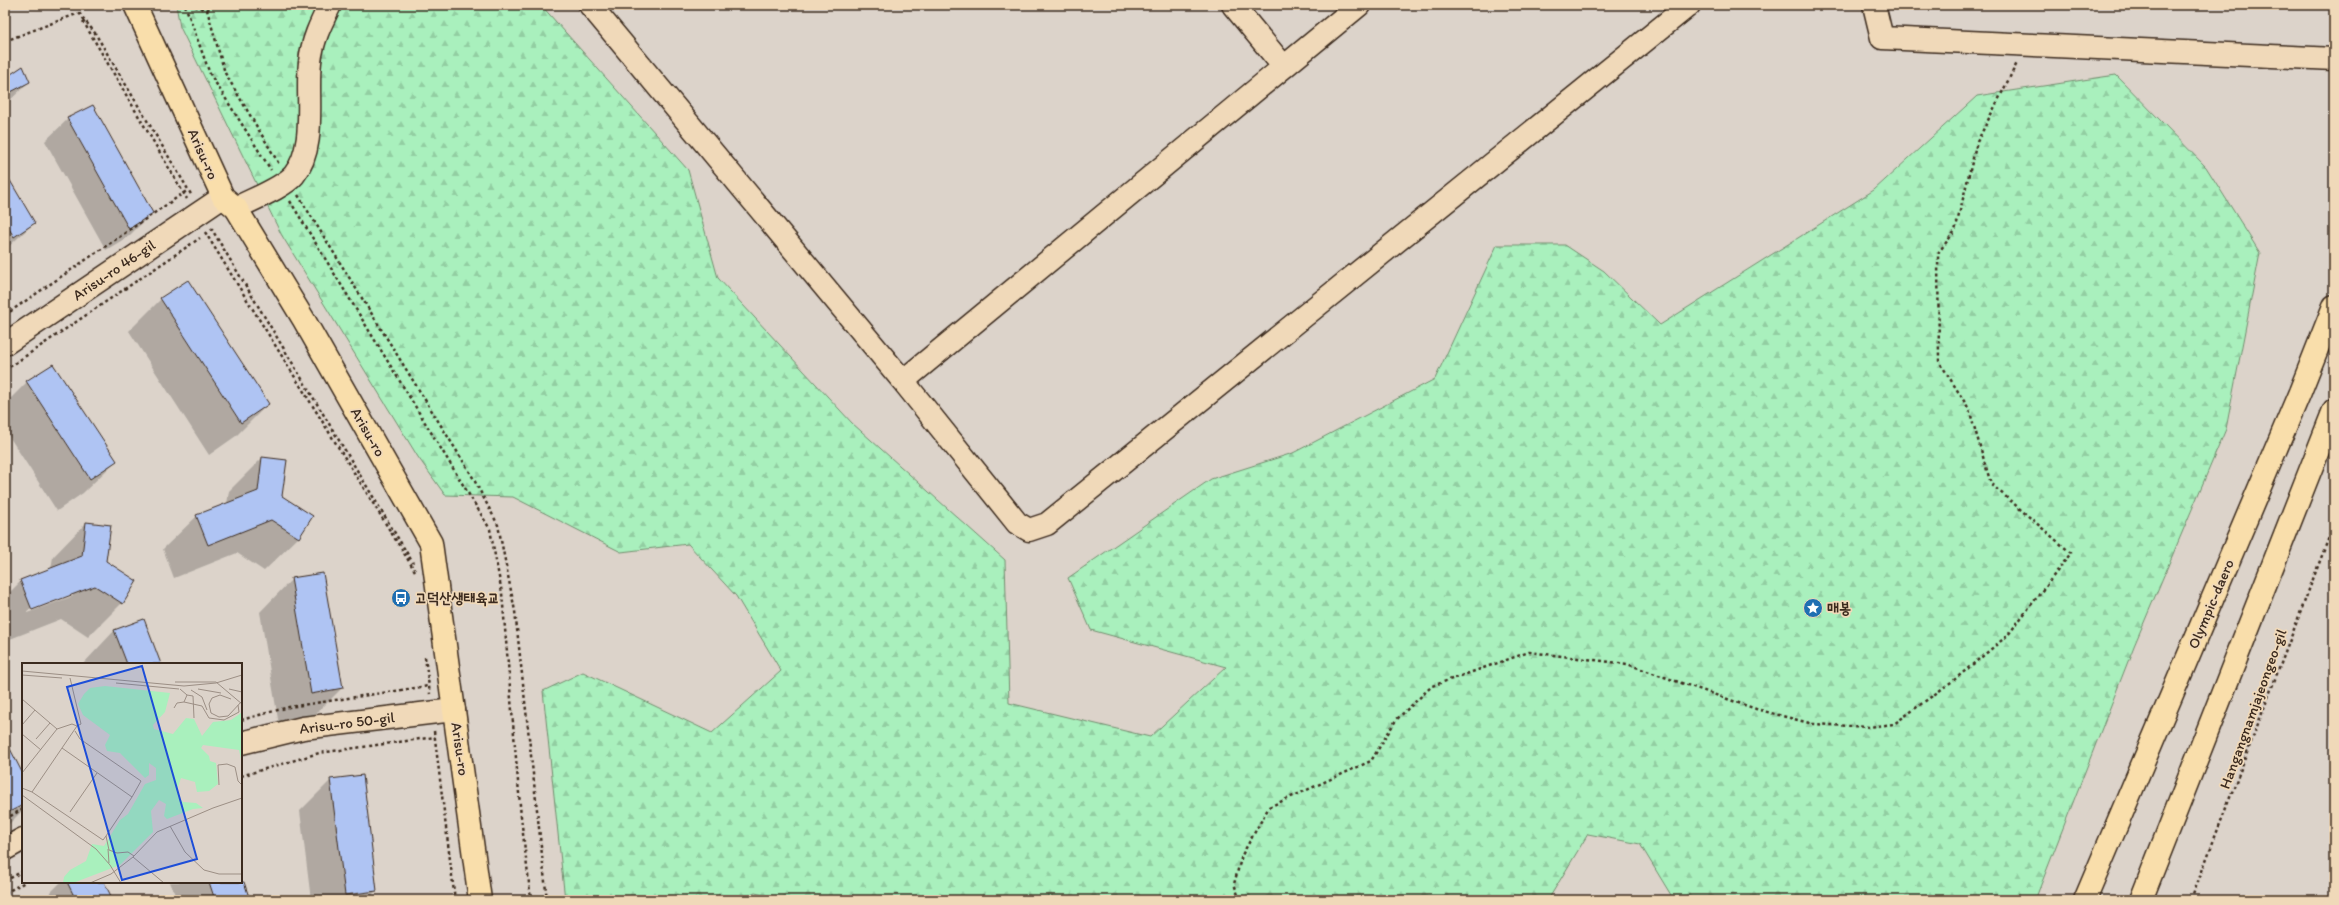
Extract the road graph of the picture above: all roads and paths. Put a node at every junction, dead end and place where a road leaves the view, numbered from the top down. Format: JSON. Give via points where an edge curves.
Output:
{"nodes":[{"id":1,"x":135,"y":5,"type":"edge"},
{"id":2,"x":185,"y":5,"type":"edge"},
{"id":3,"x":190,"y":5,"type":"edge"},
{"id":4,"x":213,"y":5,"type":"edge"},
{"id":5,"x":330,"y":5,"type":"edge"},
{"id":6,"x":590,"y":5,"type":"edge"},
{"id":7,"x":1234,"y":5,"type":"edge"},
{"id":8,"x":1359,"y":5,"type":"edge"},
{"id":9,"x":1689,"y":5,"type":"edge"},
{"id":10,"x":1874,"y":5,"type":"edge"},
{"id":11,"x":207,"y":10,"type":"junction"},
{"id":12,"x":79,"y":13,"type":"junction"},
{"id":13,"x":95,"y":33,"type":"junction"},
{"id":14,"x":91,"y":35,"type":"junction"},
{"id":15,"x":5,"y":41,"type":"edge"},
{"id":16,"x":2027,"y":43,"type":"junction"},
{"id":17,"x":2334,"y":59,"type":"edge"},
{"id":18,"x":1284,"y":67,"type":"junction"},
{"id":19,"x":284,"y":182,"type":"junction"},
{"id":20,"x":188,"y":190,"type":"junction"},
{"id":21,"x":184,"y":193,"type":"junction"},
{"id":22,"x":229,"y":202,"type":"junction"},
{"id":23,"x":198,"y":213,"type":"junction"},
{"id":24,"x":212,"y":230,"type":"junction"},
{"id":25,"x":206,"y":234,"type":"junction"},
{"id":26,"x":2334,"y":306,"type":"edge"},
{"id":27,"x":5,"y":315,"type":"edge"},
{"id":28,"x":5,"y":344,"type":"edge"},
{"id":29,"x":5,"y":370,"type":"edge"},
{"id":30,"x":903,"y":381,"type":"junction"},
{"id":31,"x":2334,"y":410,"type":"edge"},
{"id":32,"x":2334,"y":524,"type":"edge"},
{"id":33,"x":425,"y":656,"type":"dead end"},
{"id":34,"x":433,"y":684,"type":"dead end"},
{"id":35,"x":428,"y":686,"type":"junction"},
{"id":36,"x":441,"y":712,"type":"junction"},
{"id":37,"x":242,"y":720,"type":"edge"},
{"id":38,"x":435,"y":737,"type":"junction"},
{"id":39,"x":242,"y":743,"type":"edge"},
{"id":40,"x":242,"y":776,"type":"edge"},
{"id":41,"x":22,"y":810,"type":"edge"},
{"id":42,"x":5,"y":819,"type":"edge"},
{"id":43,"x":22,"y":840,"type":"edge"},
{"id":44,"x":5,"y":849,"type":"edge"},
{"id":45,"x":22,"y":872,"type":"edge"},
{"id":46,"x":5,"y":882,"type":"edge"},
{"id":47,"x":23,"y":883,"type":"edge"},
{"id":48,"x":5,"y":893,"type":"edge"},
{"id":49,"x":455,"y":900,"type":"edge"},
{"id":50,"x":480,"y":900,"type":"edge"},
{"id":51,"x":531,"y":900,"type":"edge"},
{"id":52,"x":547,"y":900,"type":"edge"},
{"id":53,"x":1240,"y":900,"type":"edge"},
{"id":54,"x":2085,"y":900,"type":"edge"},
{"id":55,"x":2141,"y":900,"type":"edge"},
{"id":56,"x":2191,"y":900,"type":"edge"}],
"edges":[{"from":1,"to":22,"type":"main road","name":"Arisu-ro"},
{"from":2,"to":19,"type":"path","via":[[210,74]]},
{"from":3,"to":11,"type":"path"},
{"from":4,"to":11,"type":"path"},
{"from":5,"to":19,"type":"street","via":[[316,32],[310,61],[309,117],[303,160],[293,176]]},
{"from":6,"to":30,"type":"street"},
{"from":7,"to":18,"type":"street"},
{"from":8,"to":18,"type":"street"},
{"from":9,"to":30,"type":"street","via":[[1047,524],[1029,530],[1017,523]]},
{"from":10,"to":16,"type":"street","via":[[1882,38]]},
{"from":11,"to":19,"type":"path","via":[[225,73]]},
{"from":12,"to":13,"type":"path"},
{"from":12,"to":14,"type":"path"},
{"from":12,"to":15,"type":"path"},
{"from":13,"to":14,"type":"path"},
{"from":13,"to":20,"type":"path"},
{"from":14,"to":21,"type":"path"},
{"from":16,"to":17,"type":"street"},
{"from":16,"to":53,"type":"path","via":[[1977,142],[1956,231],[1938,253],[1939,361],[1969,409],[1991,484],[2071,553],[2008,635],[1954,680],[1894,724],[1869,727],[1813,724],[1756,709],[1627,664],[1529,652],[1432,686],[1396,720],[1371,761],[1269,807],[1242,856],[1234,884]]},
{"from":18,"to":30,"type":"street"},
{"from":19,"to":22,"type":"street","name":"Arisu-ro 46-gil"},
{"from":19,"to":51,"type":"path","via":[[490,529],[502,593],[521,817]]},
{"from":19,"to":52,"type":"path","via":[[471,474],[498,524],[515,611]]},
{"from":20,"to":21,"type":"path"},
{"from":20,"to":23,"type":"path"},
{"from":21,"to":23,"type":"path"},
{"from":21,"to":27,"type":"path"},
{"from":22,"to":23,"type":"street","name":"Arisu-ro 46-gil"},
{"from":22,"to":36,"type":"main road","name":"Arisu-ro","via":[[304,320],[431,543]]},
{"from":23,"to":24,"type":"path"},
{"from":23,"to":25,"type":"path"},
{"from":23,"to":28,"type":"street","name":"Arisu-ro 46-gil"},
{"from":24,"to":25,"type":"path"},
{"from":24,"to":25,"type":"path","via":[[418,573]]},
{"from":25,"to":29,"type":"path"},
{"from":26,"to":54,"type":"main road","name":"Olympic-daero"},
{"from":31,"to":55,"type":"main road"},
{"from":32,"to":56,"type":"path","name":"Hangangnamjajeongeo-gil"},
{"from":33,"to":35,"type":"path"},
{"from":34,"to":36,"type":"path"},
{"from":35,"to":36,"type":"path"},
{"from":35,"to":37,"type":"path","via":[[290,707]]},
{"from":36,"to":38,"type":"path"},
{"from":36,"to":39,"type":"street","name":"Arisu-ro 50-gil","via":[[303,728]]},
{"from":36,"to":50,"type":"main road","name":"Arisu-ro"},
{"from":38,"to":40,"type":"path","via":[[320,753]]},
{"from":38,"to":49,"type":"path"},
{"from":41,"to":42,"type":"path"},
{"from":43,"to":44,"type":"street"},
{"from":45,"to":46,"type":"path"},
{"from":47,"to":48,"type":"path"}]}
